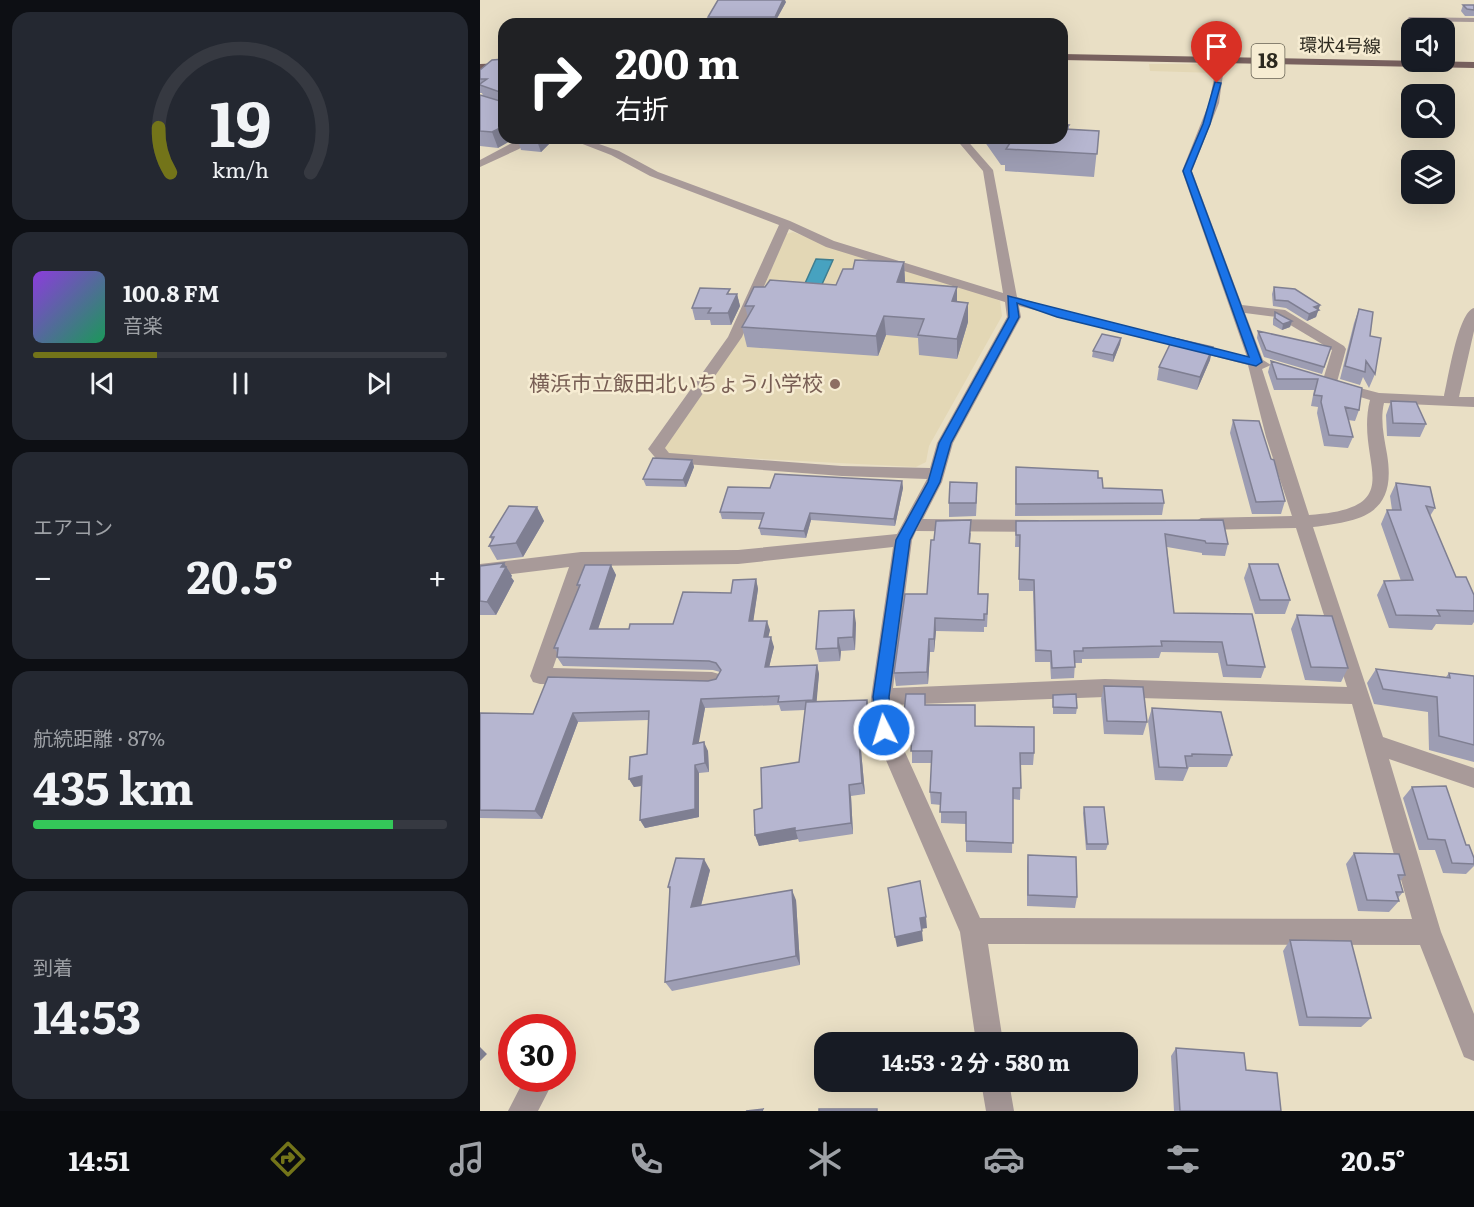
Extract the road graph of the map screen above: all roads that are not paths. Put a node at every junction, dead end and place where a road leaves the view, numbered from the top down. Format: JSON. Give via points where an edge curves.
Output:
{"nodes":[{"id":1,"x":1455,"y":20,"type":"edge"},
{"id":2,"x":1474,"y":20,"type":"edge"},
{"id":3,"x":1068,"y":57,"type":"edge"},
{"id":4,"x":1221,"y":60,"type":"junction"},
{"id":5,"x":1474,"y":64,"type":"edge"},
{"id":6,"x":480,"y":66,"type":"edge"},
{"id":7,"x":498,"y":66,"type":"edge"},
{"id":8,"x":498,"y":68,"type":"edge"},
{"id":9,"x":486,"y":78,"type":"edge"},
{"id":10,"x":518,"y":144,"type":"edge"},
{"id":11,"x":589,"y":144,"type":"edge"},
{"id":12,"x":965,"y":144,"type":"edge"},
{"id":13,"x":480,"y":164,"type":"edge"},
{"id":14,"x":786,"y":223,"type":"junction"},
{"id":15,"x":1011,"y":298,"type":"junction"},
{"id":16,"x":1236,"y":308,"type":"junction"},
{"id":17,"x":1474,"y":312,"type":"edge"},
{"id":18,"x":1256,"y":362,"type":"junction"},
{"id":19,"x":1277,"y":368,"type":"edge"},
{"id":20,"x":1378,"y":398,"type":"junction"},
{"id":21,"x":1451,"y":400,"type":"junction"},
{"id":22,"x":1474,"y":402,"type":"edge"},
{"id":23,"x":937,"y":474,"type":"junction"},
{"id":24,"x":1303,"y":520,"type":"junction"},
{"id":25,"x":1187,"y":524,"type":"edge"},
{"id":26,"x":1058,"y":526,"type":"edge"},
{"id":27,"x":907,"y":532,"type":"junction"},
{"id":28,"x":581,"y":559,"type":"junction"},
{"id":29,"x":480,"y":571,"type":"edge"},
{"id":30,"x":712,"y":680,"type":"edge"},
{"id":31,"x":1360,"y":696,"type":"junction"},
{"id":32,"x":881,"y":697,"type":"junction"},
{"id":33,"x":1374,"y":744,"type":"junction"},
{"id":34,"x":1474,"y":778,"type":"edge"},
{"id":35,"x":972,"y":931,"type":"junction"},
{"id":36,"x":1428,"y":932,"type":"junction"},
{"id":37,"x":987,"y":1032,"type":"edge"},
{"id":38,"x":1474,"y":1047,"type":"edge"},
{"id":39,"x":533,"y":1092,"type":"edge"},
{"id":40,"x":997,"y":1092,"type":"edge"},
{"id":41,"x":522,"y":1111,"type":"edge"},
{"id":42,"x":1000,"y":1111,"type":"edge"}],
"edges":[{"from":1,"to":2,"type":"street"},
{"from":3,"to":4,"type":"main road","name":"環状4号線","number":"18"},
{"from":4,"to":5,"type":"main road","name":"環状4号線","number":"18"},
{"from":4,"to":16,"type":"street","via":[[1214,103],[1187,171]]},
{"from":6,"to":7,"type":"main road"},
{"from":8,"to":9,"type":"street"},
{"from":10,"to":13,"type":"street"},
{"from":11,"to":14,"type":"street","via":[[654,174]]},
{"from":12,"to":15,"type":"street","via":[[988,170]]},
{"from":14,"to":15,"type":"street","via":[[830,244]]},
{"from":14,"to":23,"type":"street","via":[[735,337],[656,449],[665,458]]},
{"from":15,"to":18,"type":"street","via":[[1061,315]]},
{"from":15,"to":23,"type":"street","via":[[1014,317],[945,443]]},
{"from":16,"to":18,"type":"street"},
{"from":16,"to":20,"type":"street","via":[[1280,313],[1339,349],[1324,381]]},
{"from":17,"to":21,"type":"street","via":[[1461,348]]},
{"from":18,"to":19,"type":"street"},
{"from":18,"to":24,"type":"street","via":[[1274,437]]},
{"from":20,"to":21,"type":"street"},
{"from":20,"to":24,"type":"street","via":[[1374,410],[1381,484],[1377,496],[1368,508],[1352,514]]},
{"from":21,"to":22,"type":"street"},
{"from":23,"to":27,"type":"street"},
{"from":24,"to":25,"type":"street"},
{"from":24,"to":31,"type":"street"},
{"from":26,"to":27,"type":"street"},
{"from":27,"to":28,"type":"street","via":[[738,557]]},
{"from":27,"to":32,"type":"street"},
{"from":28,"to":29,"type":"street"},
{"from":28,"to":30,"type":"street","via":[[540,676]]},
{"from":31,"to":32,"type":"street","via":[[1105,688]]},
{"from":31,"to":33,"type":"street"},
{"from":32,"to":35,"type":"street","via":[[884,730]]},
{"from":33,"to":34,"type":"street"},
{"from":33,"to":36,"type":"street"},
{"from":35,"to":36,"type":"street"},
{"from":35,"to":37,"type":"street"},
{"from":36,"to":38,"type":"street"},
{"from":39,"to":41,"type":"street"},
{"from":40,"to":42,"type":"street"}]}
